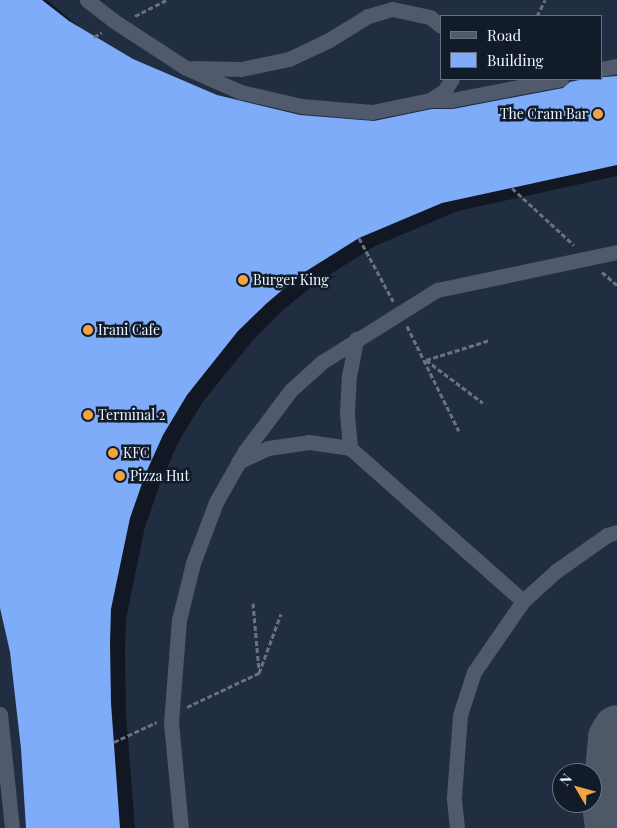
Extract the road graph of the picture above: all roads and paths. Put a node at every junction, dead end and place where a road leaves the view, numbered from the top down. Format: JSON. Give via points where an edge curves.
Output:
{"nodes":[{"id":1,"x":87,"y":0,"type":"edge"},
{"id":2,"x":545,"y":0,"type":"edge"},
{"id":3,"x":538,"y":15,"type":"edge"},
{"id":4,"x":440,"y":25,"type":"edge"},
{"id":5,"x":617,"y":66,"type":"edge"},
{"id":6,"x":186,"y":68,"type":"junction"},
{"id":7,"x":602,"y":70,"type":"edge"},
{"id":8,"x":451,"y":80,"type":"edge"},
{"id":9,"x":550,"y":80,"type":"edge"},
{"id":10,"x":430,"y":100,"type":"junction"},
{"id":11,"x":512,"y":188,"type":"dead end"},
{"id":12,"x":359,"y":238,"type":"dead end"},
{"id":13,"x":575,"y":246,"type":"dead end"},
{"id":14,"x":617,"y":252,"type":"edge"},
{"id":15,"x":596,"y":266,"type":"dead end"},
{"id":16,"x":617,"y":285,"type":"edge"},
{"id":17,"x":397,"y":308,"type":"dead end"},
{"id":18,"x":406,"y":325,"type":"dead end"},
{"id":19,"x":356,"y":340,"type":"junction"},
{"id":20,"x":490,"y":340,"type":"dead end"},
{"id":21,"x":426,"y":360,"type":"junction"},
{"id":22,"x":483,"y":403,"type":"dead end"},
{"id":23,"x":459,"y":431,"type":"dead end"},
{"id":24,"x":350,"y":448,"type":"junction"},
{"id":25,"x":238,"y":462,"type":"junction"},
{"id":26,"x":617,"y":532,"type":"edge"},
{"id":27,"x":523,"y":601,"type":"junction"},
{"id":28,"x":253,"y":603,"type":"dead end"},
{"id":29,"x":281,"y":614,"type":"dead end"},
{"id":30,"x":259,"y":673,"type":"junction"},
{"id":31,"x":182,"y":709,"type":"dead end"},
{"id":32,"x":0,"y":714,"type":"edge"},
{"id":33,"x":166,"y":718,"type":"dead end"},
{"id":34,"x":114,"y":742,"type":"dead end"},
{"id":35,"x":4,"y":775,"type":"edge"},
{"id":36,"x":12,"y":828,"type":"edge"},
{"id":37,"x":180,"y":828,"type":"edge"},
{"id":38,"x":457,"y":828,"type":"edge"}],
"edges":[{"from":1,"to":6,"type":"lane"},
{"from":2,"to":3,"type":"path"},
{"from":4,"to":6,"type":"lane","via":[[430,17],[392,10],[368,16],[289,59],[241,68]]},
{"from":5,"to":7,"type":"lane"},
{"from":6,"to":10,"type":"lane","via":[[241,92],[301,106],[372,112]]},
{"from":8,"to":10,"type":"lane","via":[[444,91]]},
{"from":9,"to":10,"type":"lane","via":[[451,100]]},
{"from":11,"to":13,"type":"path"},
{"from":12,"to":17,"type":"path"},
{"from":14,"to":19,"type":"lane","via":[[437,290]]},
{"from":15,"to":16,"type":"path"},
{"from":18,"to":21,"type":"path"},
{"from":19,"to":24,"type":"lane","via":[[347,403]]},
{"from":19,"to":25,"type":"lane","via":[[322,362],[292,390]]},
{"from":20,"to":21,"type":"path"},
{"from":21,"to":22,"type":"path"},
{"from":21,"to":23,"type":"path"},
{"from":24,"to":25,"type":"lane","via":[[309,442],[268,448]]},
{"from":24,"to":27,"type":"lane"},
{"from":25,"to":37,"type":"lane","via":[[216,502],[193,563],[180,620],[171,723]]},
{"from":26,"to":27,"type":"lane","via":[[607,535],[556,571]]},
{"from":27,"to":38,"type":"lane","via":[[474,672],[460,715],[454,797]]},
{"from":28,"to":30,"type":"path"},
{"from":29,"to":30,"type":"path"},
{"from":30,"to":31,"type":"path"},
{"from":32,"to":35,"type":"lane"},
{"from":33,"to":34,"type":"path"},
{"from":35,"to":36,"type":"lane"}]}
